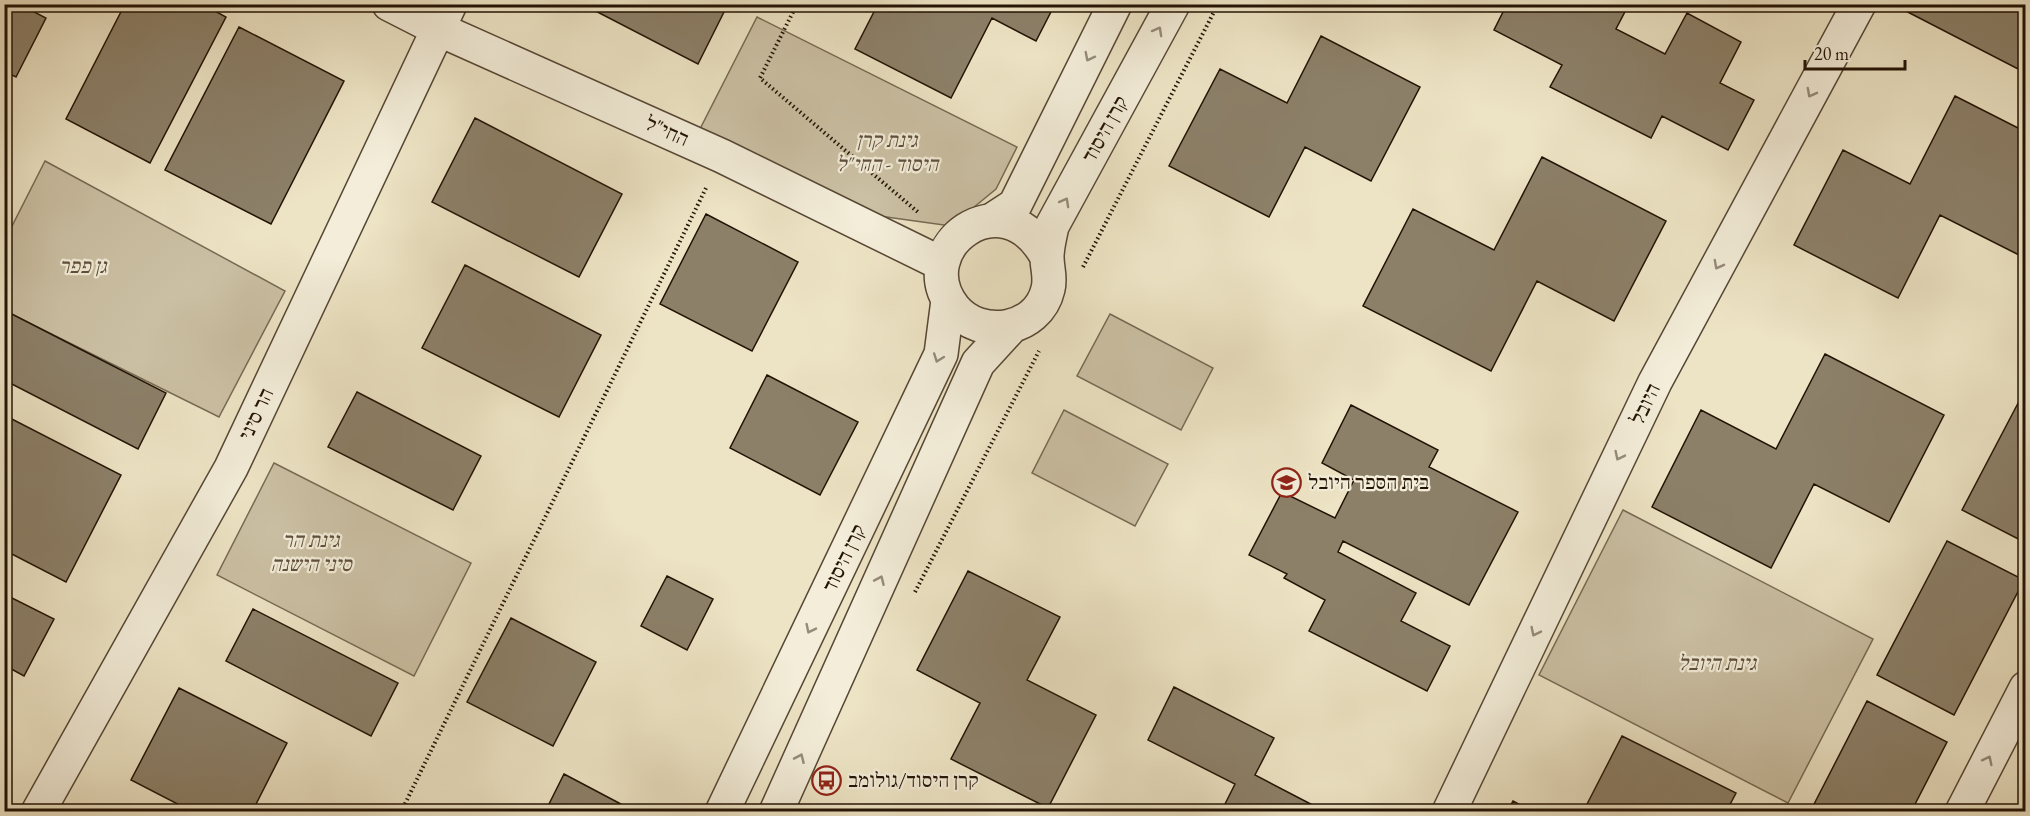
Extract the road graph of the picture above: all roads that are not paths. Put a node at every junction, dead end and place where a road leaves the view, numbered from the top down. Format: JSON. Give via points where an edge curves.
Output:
{"nodes":[{"id":1,"x":389,"y":4,"type":"edge"},
{"id":2,"x":1115,"y":4,"type":"edge"},
{"id":3,"x":1173,"y":4,"type":"edge"},
{"id":4,"x":1859,"y":4,"type":"edge"},
{"id":5,"x":444,"y":17,"type":"edge"},
{"id":6,"x":992,"y":220,"type":"junction"},
{"id":7,"x":1047,"y":257,"type":"junction"},
{"id":8,"x":933,"y":260,"type":"junction"},
{"id":9,"x":948,"y":300,"type":"junction"},
{"id":10,"x":1012,"y":326,"type":"junction"},
{"id":11,"x":2025,"y":688,"type":"edge"},
{"id":12,"x":38,"y":812,"type":"edge"},
{"id":13,"x":722,"y":812,"type":"edge"},
{"id":14,"x":776,"y":812,"type":"edge"},
{"id":15,"x":1449,"y":812,"type":"edge"},
{"id":16,"x":1962,"y":812,"type":"edge"}],
"edges":[{"from":1,"to":5,"type":"street","name":"החי\"ל"},
{"from":2,"to":6,"type":"street","one_way":true,"via":[[1015,205]]},
{"from":7,"to":3,"type":"street","name":"קרן היסוד","one_way":true,"via":[[1052,226]]},
{"from":4,"to":15,"type":"street","name":"היובל","one_way":true,"via":[[1655,382]]},
{"from":5,"to":8,"type":"street","name":"החי\"ל"},
{"from":5,"to":12,"type":"street","name":"הר סיני","via":[[231,468]]},
{"from":6,"to":7,"type":"street","via":[[1010,222],[1026,230]]},
{"from":6,"to":8,"type":"street","via":[[961,233]]},
{"from":7,"to":10,"type":"street","via":[[1048,291],[1040,307]]},
{"from":8,"to":9,"type":"street"},
{"from":9,"to":10,"type":"street","via":[[959,315],[975,325],[993,329]]},
{"from":9,"to":13,"type":"street","name":"קרן היסוד","one_way":true,"via":[[941,354]]},
{"from":14,"to":10,"type":"street","name":"קרן היסוד","one_way":true,"via":[[978,363]]},
{"from":16,"to":11,"type":"street","one_way":true}]}
